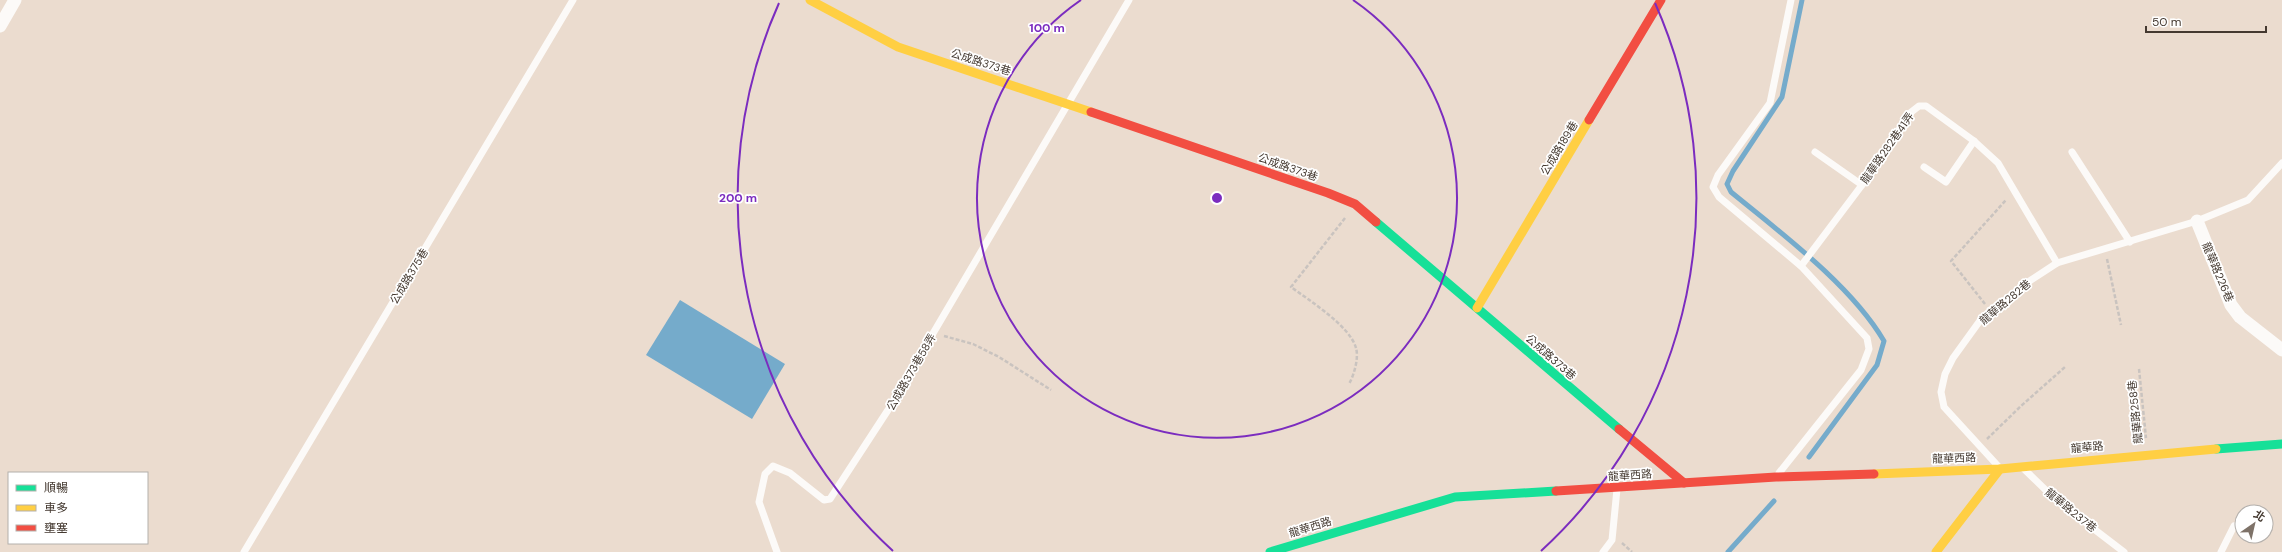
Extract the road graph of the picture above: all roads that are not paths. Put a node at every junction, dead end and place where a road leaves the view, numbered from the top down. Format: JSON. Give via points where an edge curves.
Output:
{"nodes":[{"id":1,"x":15,"y":0,"type":"edge"},
{"id":2,"x":573,"y":0,"type":"edge"},
{"id":3,"x":810,"y":0,"type":"edge"},
{"id":4,"x":1129,"y":0,"type":"edge"},
{"id":5,"x":1661,"y":0,"type":"edge"},
{"id":6,"x":1791,"y":0,"type":"edge"},
{"id":7,"x":0,"y":26,"type":"edge"},
{"id":8,"x":1067,"y":103,"type":"junction"},
{"id":9,"x":1974,"y":141,"type":"junction"},
{"id":10,"x":1815,"y":152,"type":"dead end"},
{"id":11,"x":2072,"y":152,"type":"dead end"},
{"id":12,"x":2282,"y":163,"type":"edge"},
{"id":13,"x":1924,"y":167,"type":"dead end"},
{"id":14,"x":1862,"y":184,"type":"junction"},
{"id":15,"x":2197,"y":221,"type":"junction"},
{"id":16,"x":2130,"y":242,"type":"junction"},
{"id":17,"x":1803,"y":263,"type":"junction"},
{"id":18,"x":2057,"y":263,"type":"junction"},
{"id":19,"x":1477,"y":308,"type":"junction"},
{"id":20,"x":2282,"y":350,"type":"edge"},
{"id":21,"x":2282,"y":444,"type":"edge"},
{"id":22,"x":2020,"y":465,"type":"junction"},
{"id":23,"x":2000,"y":468,"type":"junction"},
{"id":24,"x":1776,"y":477,"type":"junction"},
{"id":25,"x":1684,"y":483,"type":"junction"},
{"id":26,"x":1617,"y":488,"type":"junction"},
{"id":27,"x":2234,"y":526,"type":"dead end"},
{"id":28,"x":244,"y":552,"type":"edge"},
{"id":29,"x":777,"y":552,"type":"edge"},
{"id":30,"x":1270,"y":552,"type":"edge"},
{"id":31,"x":1603,"y":552,"type":"edge"},
{"id":32,"x":1936,"y":552,"type":"edge"},
{"id":33,"x":2124,"y":552,"type":"edge"},
{"id":34,"x":2221,"y":552,"type":"edge"}],
"edges":[{"from":1,"to":7,"type":"street"},
{"from":2,"to":28,"type":"lane","name":"公成路375巷"},
{"from":3,"to":8,"type":"street","name":"公成路373巷","via":[[898,47]]},
{"from":4,"to":8,"type":"lane","name":"公成路373巷58弄"},
{"from":5,"to":19,"type":"street","name":"公成路189巷"},
{"from":6,"to":17,"type":"lane","via":[[1770,103],[1718,175],[1714,187],[1719,197]]},
{"from":8,"to":19,"type":"street","name":"公成路373巷","via":[[1355,204]]},
{"from":8,"to":29,"type":"lane","name":"公成路373巷58弄","via":[[888,410],[830,499],[824,500],[790,473],[773,466],[765,474],[759,502]]},
{"from":9,"to":13,"type":"lane","via":[[1946,182]]},
{"from":9,"to":14,"type":"lane","name":"龍華路282巷41弄","via":[[1926,106],[1919,106],[1910,113]]},
{"from":9,"to":18,"type":"lane","name":"龍華路282巷41弄","via":[[1998,163]]},
{"from":10,"to":14,"type":"lane"},
{"from":11,"to":16,"type":"lane"},
{"from":12,"to":15,"type":"lane","name":"龍華路282巷","via":[[2248,200]]},
{"from":14,"to":17,"type":"lane","name":"龍華路282巷41弄","via":[[1816,249]]},
{"from":15,"to":16,"type":"lane","name":"龍華路282巷"},
{"from":15,"to":20,"type":"street","name":"龍華路226巷","via":[[2231,305],[2240,317]]},
{"from":16,"to":18,"type":"lane","name":"龍華路282巷"},
{"from":17,"to":24,"type":"lane","via":[[1867,338],[1869,349],[1861,370]]},
{"from":18,"to":23,"type":"lane","name":"龍華路282巷","via":[[2028,282],[1979,322],[1952,358],[1945,374],[1941,392],[1944,407]]},
{"from":19,"to":25,"type":"street","name":"公成路373巷","via":[[1566,386]]},
{"from":21,"to":22,"type":"street","name":"龍華路"},
{"from":22,"to":23,"type":"street","name":"龍華路"},
{"from":22,"to":33,"type":"lane","name":"龍華路237巷","via":[[2056,500]]},
{"from":23,"to":24,"type":"street","name":"龍華西路"},
{"from":23,"to":32,"type":"street"},
{"from":24,"to":25,"type":"street","name":"龍華西路"},
{"from":25,"to":26,"type":"street","name":"龍華西路"},
{"from":26,"to":30,"type":"street","name":"龍華西路","via":[[1455,497]]},
{"from":26,"to":31,"type":"lane","via":[[1612,540]]},
{"from":27,"to":34,"type":"lane"}]}
